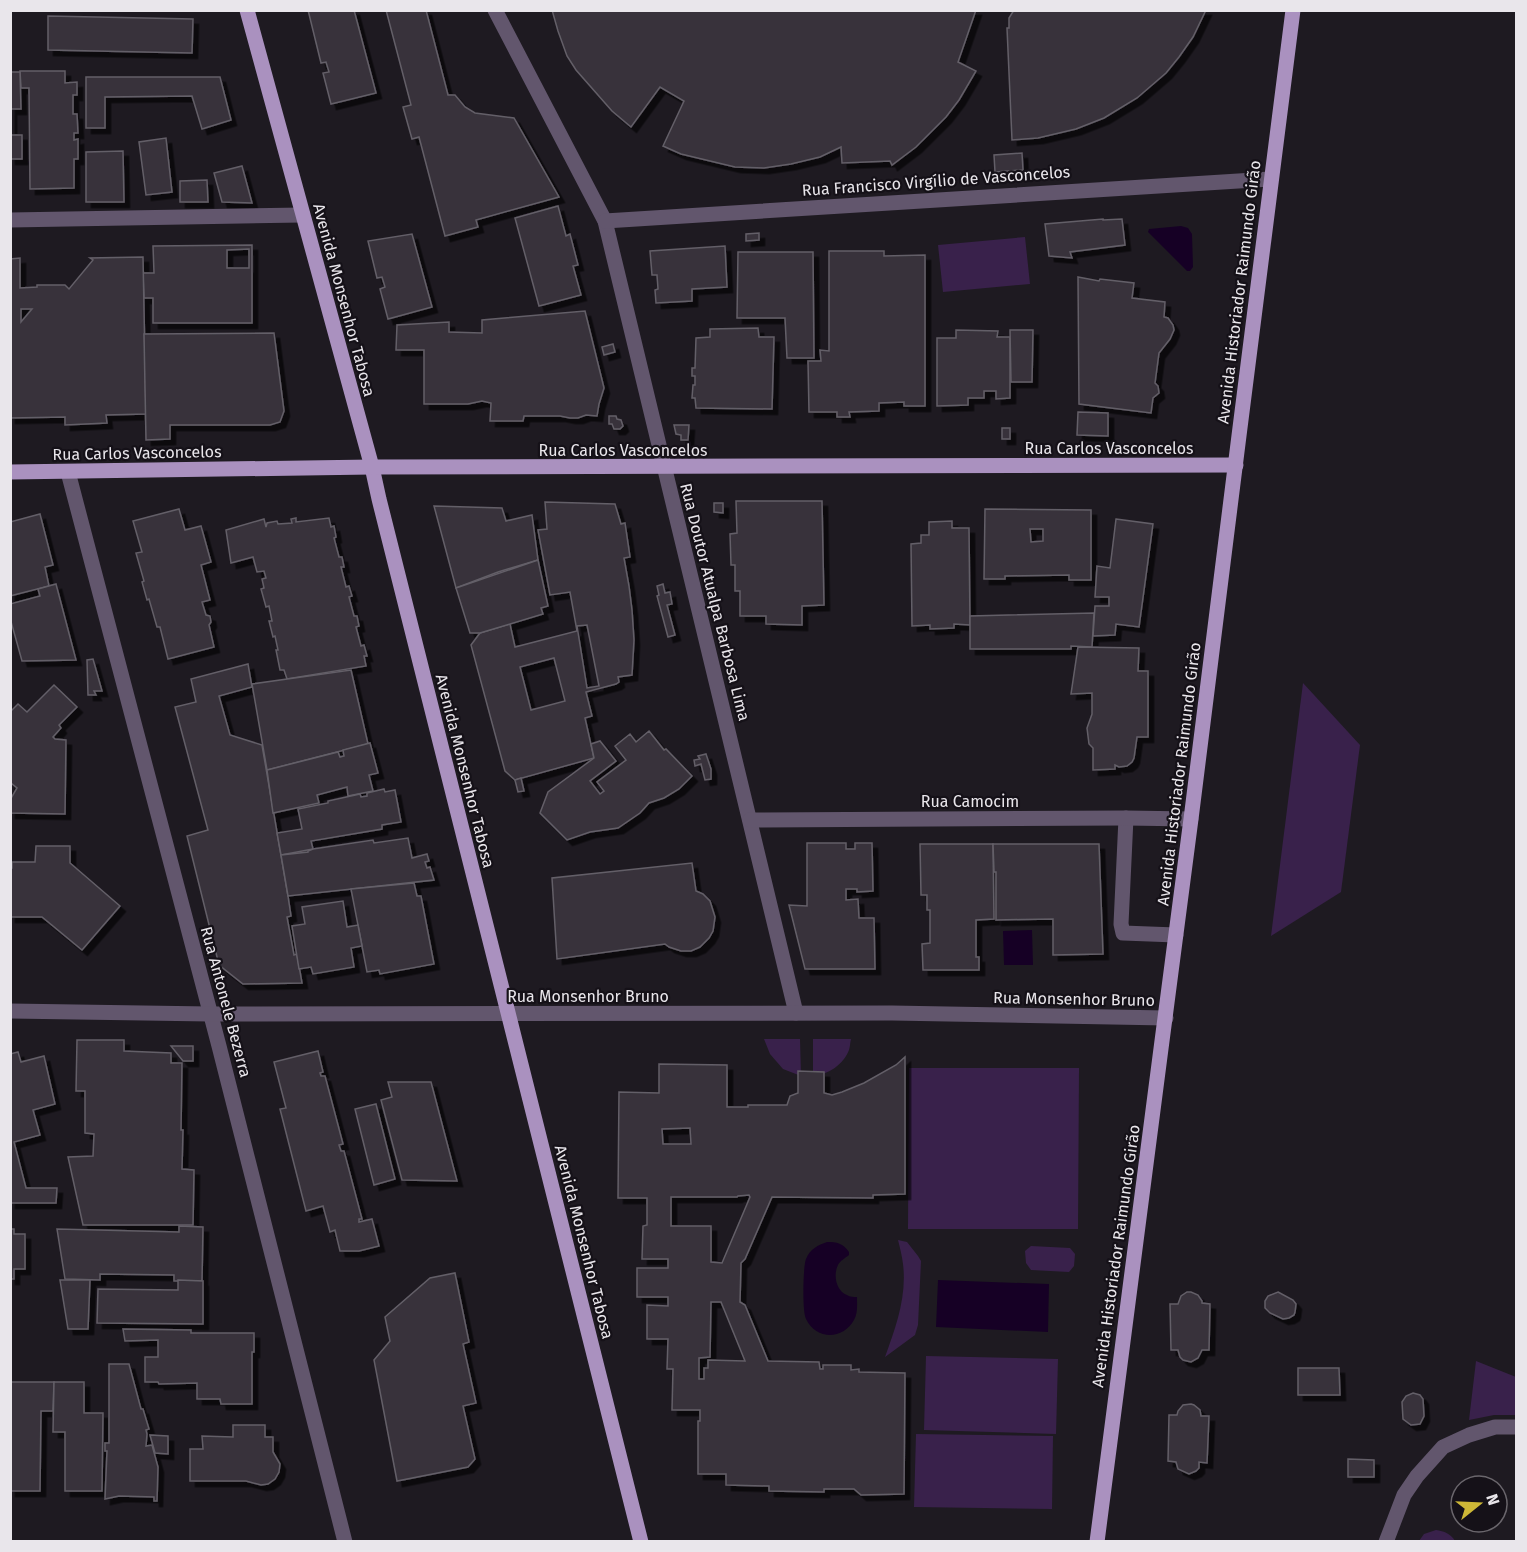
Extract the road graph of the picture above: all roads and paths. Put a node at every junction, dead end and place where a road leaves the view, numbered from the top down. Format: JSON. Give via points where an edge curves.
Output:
{"nodes":[{"id":1,"x":247,"y":10,"type":"edge"},
{"id":2,"x":495,"y":10,"type":"edge"},
{"id":3,"x":1293,"y":10,"type":"edge"},
{"id":4,"x":1270,"y":179,"type":"junction"},
{"id":5,"x":302,"y":215,"type":"junction"},
{"id":6,"x":10,"y":219,"type":"edge"},
{"id":7,"x":605,"y":221,"type":"junction"},
{"id":8,"x":1236,"y":465,"type":"junction"},
{"id":9,"x":372,"y":467,"type":"junction"},
{"id":10,"x":664,"y":468,"type":"junction"},
{"id":11,"x":10,"y":472,"type":"edge"},
{"id":12,"x":68,"y":472,"type":"junction"},
{"id":13,"x":1126,"y":818,"type":"junction"},
{"id":14,"x":1191,"y":819,"type":"junction"},
{"id":15,"x":750,"y":820,"type":"junction"},
{"id":16,"x":1176,"y":935,"type":"junction"},
{"id":17,"x":10,"y":1011,"type":"edge"},
{"id":18,"x":796,"y":1013,"type":"junction"},
{"id":19,"x":210,"y":1014,"type":"junction"},
{"id":20,"x":508,"y":1014,"type":"junction"},
{"id":21,"x":1166,"y":1018,"type":"junction"},
{"id":22,"x":1516,"y":1427,"type":"edge"},
{"id":23,"x":345,"y":1542,"type":"edge"},
{"id":24,"x":641,"y":1542,"type":"edge"},
{"id":25,"x":1096,"y":1542,"type":"edge"},
{"id":26,"x":1386,"y":1542,"type":"edge"}],
"edges":[{"from":1,"to":5,"type":"main road","name":"Avenida Monsenhor Tabosa"},
{"from":2,"to":7,"type":"street","name":"Rua Doutor Atualpa Barbosa Lima"},
{"from":3,"to":4,"type":"main road","name":"Avenida Historiador Raimundo Girão"},
{"from":4,"to":7,"type":"street","name":"Rua Francisco Virgílio de Vasconcelos"},
{"from":4,"to":8,"type":"main road","name":"Avenida Historiador Raimundo Girão"},
{"from":5,"to":6,"type":"street"},
{"from":5,"to":9,"type":"main road","name":"Avenida Monsenhor Tabosa"},
{"from":7,"to":10,"type":"street","name":"Rua Doutor Atualpa Barbosa Lima"},
{"from":8,"to":10,"type":"main road","name":"Rua Carlos Vasconcelos"},
{"from":8,"to":14,"type":"main road","name":"Avenida Historiador Raimundo Girão"},
{"from":9,"to":10,"type":"main road","name":"Rua Carlos Vasconcelos"},
{"from":9,"to":12,"type":"main road","name":"Rua Carlos Vasconcelos"},
{"from":9,"to":20,"type":"main road","name":"Avenida Monsenhor Tabosa"},
{"from":10,"to":15,"type":"street","name":"Rua Doutor Atualpa Barbosa Lima"},
{"from":11,"to":12,"type":"main road","name":"Rua Carlos Vasconcelos"},
{"from":12,"to":19,"type":"street","name":"Rua Antonele Bezerra"},
{"from":13,"to":14,"type":"street","name":"Rua Camocim"},
{"from":13,"to":15,"type":"street","name":"Rua Camocim"},
{"from":13,"to":16,"type":"street","via":[[1123,933]]},
{"from":14,"to":16,"type":"main road","name":"Avenida Historiador Raimundo Girão"},
{"from":15,"to":18,"type":"street","name":"Rua Doutor Atualpa Barbosa Lima"},
{"from":16,"to":21,"type":"main road","name":"Avenida Historiador Raimundo Girão"},
{"from":17,"to":19,"type":"street","name":"Rua Monsenhor Bruno"},
{"from":18,"to":20,"type":"street","name":"Rua Monsenhor Bruno"},
{"from":18,"to":21,"type":"street","name":"Rua Monsenhor Bruno"},
{"from":19,"to":20,"type":"street","name":"Rua Monsenhor Bruno"},
{"from":19,"to":23,"type":"street","name":"Rua Antonele Bezerra"},
{"from":20,"to":24,"type":"main road","name":"Avenida Monsenhor Tabosa"},
{"from":21,"to":25,"type":"main road","name":"Avenida Historiador Raimundo Girão"},
{"from":22,"to":26,"type":"street","via":[[1495,1427],[1443,1447],[1404,1495]]}]}
